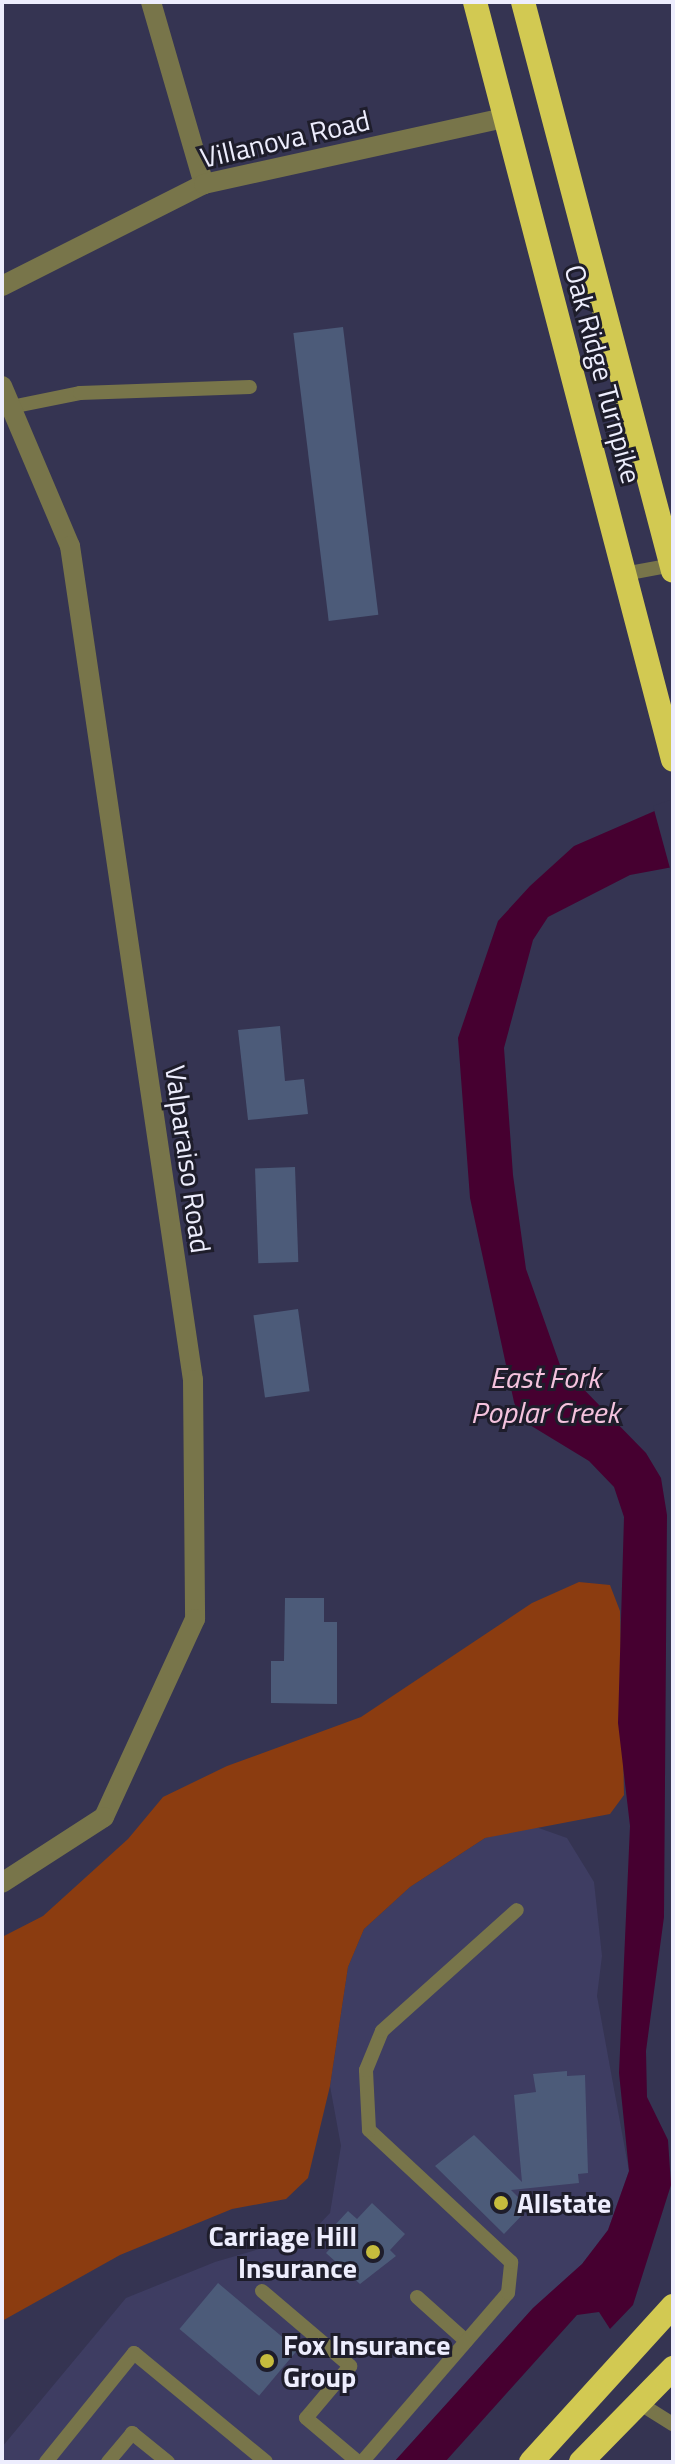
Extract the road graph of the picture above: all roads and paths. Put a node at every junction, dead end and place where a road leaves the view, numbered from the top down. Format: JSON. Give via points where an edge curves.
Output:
{"nodes":[{"id":1,"x":151,"y":2,"type":"edge"},
{"id":2,"x":475,"y":2,"type":"edge"},
{"id":3,"x":523,"y":2,"type":"edge"},
{"id":4,"x":504,"y":118,"type":"junction"},
{"id":5,"x":204,"y":184,"type":"junction"},
{"id":6,"x":2,"y":286,"type":"edge"},
{"id":7,"x":2,"y":386,"type":"edge"},
{"id":8,"x":250,"y":387,"type":"dead end"},
{"id":9,"x":11,"y":407,"type":"junction"},
{"id":10,"x":672,"y":567,"type":"edge"},
{"id":11,"x":624,"y":574,"type":"junction"},
{"id":12,"x":673,"y":760,"type":"edge"},
{"id":13,"x":2,"y":1883,"type":"edge"},
{"id":14,"x":517,"y":1910,"type":"dead end"},
{"id":15,"x":262,"y":2291,"type":"dead end"},
{"id":16,"x":417,"y":2297,"type":"dead end"},
{"id":17,"x":673,"y":2306,"type":"edge"},
{"id":18,"x":466,"y":2341,"type":"junction"},
{"id":19,"x":673,"y":2368,"type":"edge"},
{"id":20,"x":639,"y":2403,"type":"junction"},
{"id":21,"x":673,"y":2424,"type":"edge"},
{"id":22,"x":46,"y":2462,"type":"edge"},
{"id":23,"x":108,"y":2462,"type":"edge"},
{"id":24,"x":168,"y":2462,"type":"edge"},
{"id":25,"x":266,"y":2462,"type":"edge"},
{"id":26,"x":360,"y":2462,"type":"edge"},
{"id":27,"x":531,"y":2462,"type":"edge"},
{"id":28,"x":581,"y":2462,"type":"edge"}],
"edges":[{"from":1,"to":5,"type":"street"},
{"from":2,"to":4,"type":"highway","name":"Oak Ridge Turnpike"},
{"from":3,"to":10,"type":"highway"},
{"from":4,"to":5,"type":"street","name":"Villanova Road"},
{"from":4,"to":11,"type":"highway","name":"Oak Ridge Turnpike"},
{"from":5,"to":6,"type":"street","name":"Villanova Road"},
{"from":7,"to":9,"type":"street","name":"Valparaiso Road"},
{"from":8,"to":9,"type":"lane","via":[[80,393]]},
{"from":9,"to":13,"type":"street","name":"Valparaiso Road","via":[[70,546],[193,1380],[195,1619],[104,1817]]},
{"from":10,"to":11,"type":"lane"},
{"from":11,"to":12,"type":"highway","name":"Oak Ridge Turnpike"},
{"from":14,"to":18,"type":"lane","via":[[382,2031],[366,2070],[369,2130],[511,2262],[508,2293]]},
{"from":15,"to":26,"type":"lane","via":[[350,2366],[306,2418]]},
{"from":16,"to":18,"type":"lane"},
{"from":17,"to":27,"type":"highway"},
{"from":18,"to":26,"type":"lane"},
{"from":19,"to":20,"type":"highway"},
{"from":20,"to":21,"type":"lane"},
{"from":20,"to":28,"type":"highway"},
{"from":22,"to":25,"type":"lane","via":[[134,2353]]},
{"from":23,"to":24,"type":"lane","via":[[132,2433]]}]}
